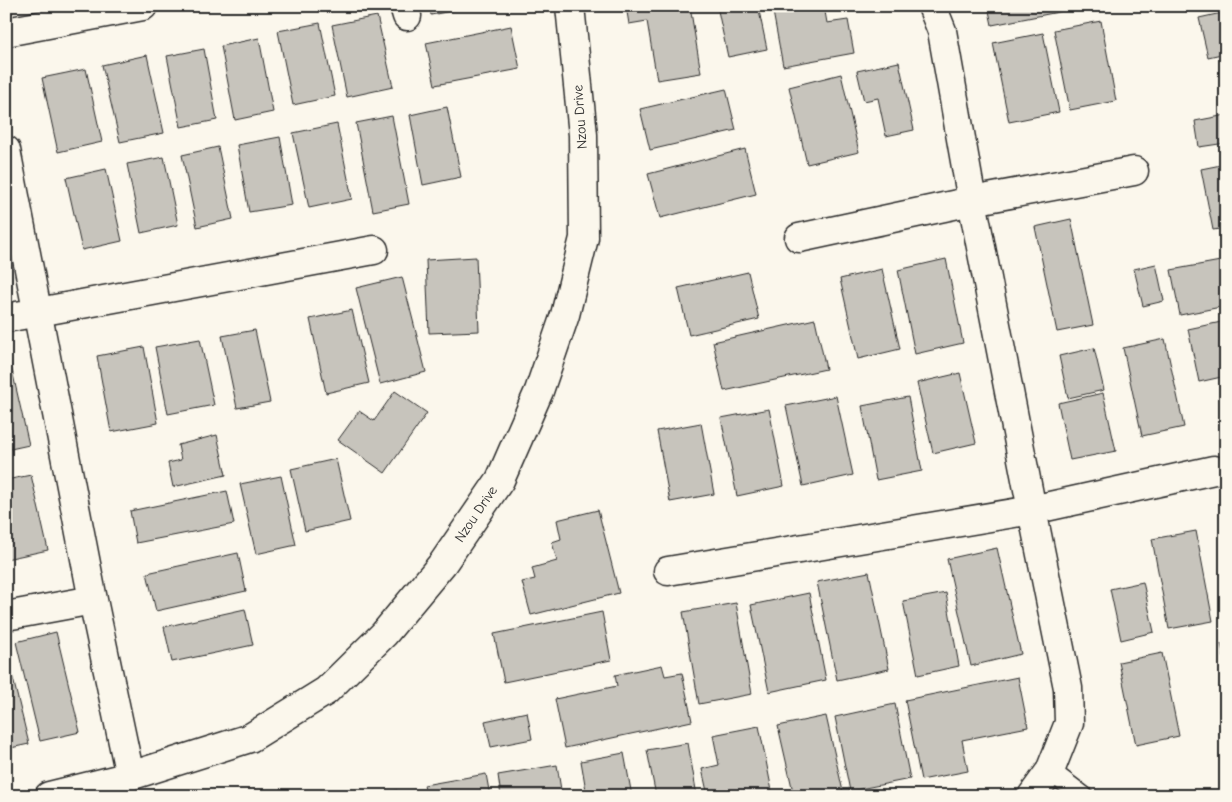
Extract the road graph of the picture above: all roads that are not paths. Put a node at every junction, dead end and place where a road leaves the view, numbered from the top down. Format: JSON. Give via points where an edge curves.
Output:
{"nodes":[{"id":1,"x":143,"y":6,"type":"edge"},
{"id":2,"x":570,"y":6,"type":"edge"},
{"id":3,"x":932,"y":6,"type":"edge"},
{"id":4,"x":6,"y":32,"type":"edge"},
{"id":5,"x":6,"y":150,"type":"edge"},
{"id":6,"x":1134,"y":171,"type":"dead end"},
{"id":7,"x":972,"y":201,"type":"junction"},
{"id":8,"x":799,"y":238,"type":"dead end"},
{"id":9,"x":374,"y":250,"type":"dead end"},
{"id":10,"x":36,"y":312,"type":"junction"},
{"id":11,"x":6,"y":318,"type":"edge"},
{"id":12,"x":1214,"y":470,"type":"dead end"},
{"id":13,"x":1032,"y":510,"type":"junction"},
{"id":14,"x":668,"y":571,"type":"dead end"},
{"id":15,"x":93,"y":600,"type":"junction"},
{"id":16,"x":6,"y":616,"type":"edge"},
{"id":17,"x":1050,"y":771,"type":"junction"},
{"id":18,"x":130,"y":776,"type":"junction"},
{"id":19,"x":49,"y":796,"type":"edge"},
{"id":20,"x":1032,"y":796,"type":"edge"},
{"id":21,"x":1084,"y":796,"type":"edge"}],
"edges":[{"from":1,"to":4,"type":"street"},
{"from":2,"to":18,"type":"street","name":"Nzou Drive","via":[[583,135],[584,238],[565,315],[539,390],[500,480],[443,563],[384,634],[326,691],[250,738]]},
{"from":3,"to":7,"type":"street","via":[[942,30]]},
{"from":5,"to":10,"type":"street"},
{"from":6,"to":7,"type":"street"},
{"from":7,"to":8,"type":"street"},
{"from":7,"to":13,"type":"street"},
{"from":9,"to":10,"type":"street"},
{"from":10,"to":11,"type":"street"},
{"from":10,"to":15,"type":"street"},
{"from":12,"to":13,"type":"street"},
{"from":13,"to":14,"type":"street"},
{"from":13,"to":17,"type":"street","via":[[1068,688],[1069,723]]},
{"from":15,"to":16,"type":"street"},
{"from":15,"to":18,"type":"street"},
{"from":17,"to":20,"type":"street"},
{"from":17,"to":21,"type":"lane"},
{"from":18,"to":19,"type":"street","name":"Nzou Drive"}]}
